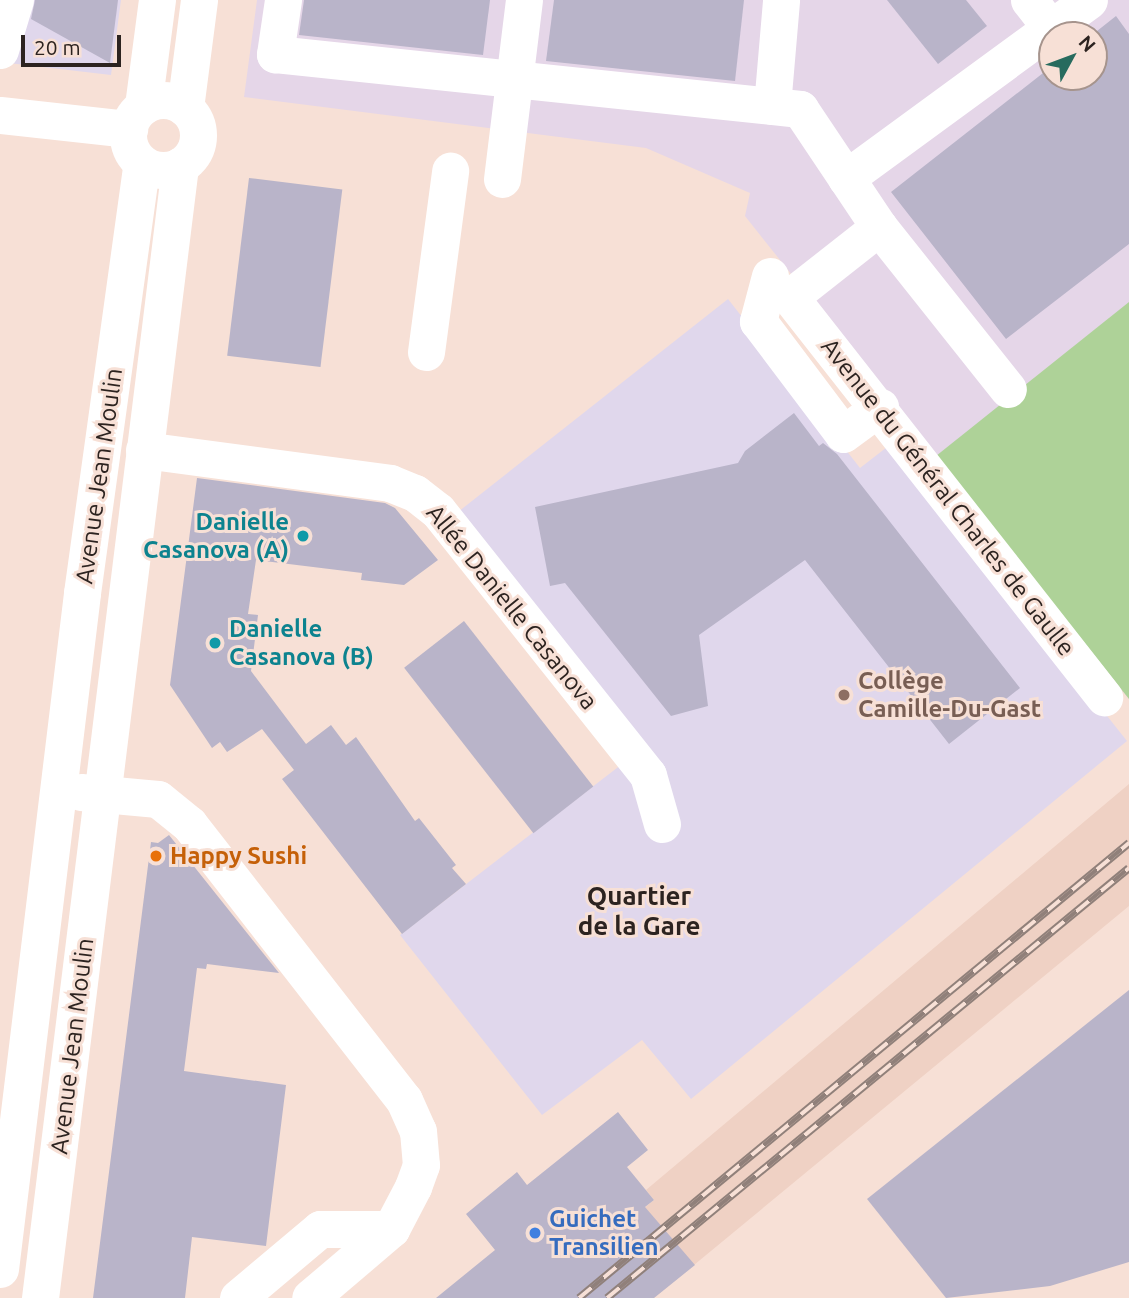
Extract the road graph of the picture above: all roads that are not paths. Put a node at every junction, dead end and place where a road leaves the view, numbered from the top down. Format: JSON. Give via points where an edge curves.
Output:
{"nodes":[{"id":1,"x":15,"y":0,"type":"edge"},
{"id":2,"x":157,"y":0,"type":"edge"},
{"id":3,"x":199,"y":0,"type":"edge"},
{"id":4,"x":282,"y":0,"type":"edge"},
{"id":5,"x":524,"y":0,"type":"edge"},
{"id":6,"x":780,"y":0,"type":"edge"},
{"id":7,"x":1089,"y":0,"type":"edge"},
{"id":8,"x":1040,"y":13,"type":"edge"},
{"id":9,"x":0,"y":50,"type":"edge"},
{"id":10,"x":516,"y":80,"type":"junction"},
{"id":11,"x":772,"y":106,"type":"junction"},
{"id":12,"x":185,"y":108,"type":"junction"},
{"id":13,"x":0,"y":115,"type":"edge"},
{"id":14,"x":136,"y":118,"type":"junction"},
{"id":15,"x":142,"y":163,"type":"junction"},
{"id":16,"x":180,"y":166,"type":"junction"},
{"id":17,"x":450,"y":172,"type":"dead end"},
{"id":18,"x":846,"y":178,"type":"junction"},
{"id":19,"x":502,"y":179,"type":"dead end"},
{"id":20,"x":879,"y":228,"type":"junction"},
{"id":21,"x":426,"y":352,"type":"dead end"},
{"id":22,"x":1008,"y":388,"type":"dead end"},
{"id":23,"x":144,"y":450,"type":"junction"},
{"id":24,"x":1104,"y":697,"type":"dead end"},
{"id":25,"x":61,"y":790,"type":"junction"},
{"id":26,"x":103,"y":793,"type":"junction"},
{"id":27,"x":662,"y":824,"type":"dead end"},
{"id":28,"x":391,"y":1229,"type":"junction"},
{"id":29,"x":0,"y":1269,"type":"edge"},
{"id":30,"x":40,"y":1298,"type":"edge"},
{"id":31,"x":238,"y":1298,"type":"edge"},
{"id":32,"x":310,"y":1298,"type":"edge"}],
"edges":[{"from":1,"to":9,"type":"street"},
{"from":2,"to":14,"type":"street"},
{"from":3,"to":12,"type":"street"},
{"from":4,"to":10,"type":"street","via":[[275,54]]},
{"from":5,"to":10,"type":"street"},
{"from":6,"to":11,"type":"street"},
{"from":7,"to":8,"type":"street"},
{"from":8,"to":18,"type":"street"},
{"from":10,"to":11,"type":"street"},
{"from":10,"to":19,"type":"street"},
{"from":11,"to":18,"type":"street","via":[[800,109]]},
{"from":12,"to":14,"type":"street","via":[[164,100]]},
{"from":12,"to":16,"type":"street","via":[[193,117],[198,140]]},
{"from":13,"to":14,"type":"street"},
{"from":14,"to":15,"type":"street","via":[[131,148]]},
{"from":15,"to":16,"type":"street","via":[[160,170]]},
{"from":15,"to":25,"type":"street","name":"Avenue Jean Moulin","via":[[82,593]]},
{"from":16,"to":23,"type":"street","name":"Avenue Jean Moulin"},
{"from":17,"to":21,"type":"street"},
{"from":18,"to":20,"type":"street"},
{"from":20,"to":22,"type":"street"},
{"from":20,"to":24,"type":"street","name":"Avenue du Général Charles de Gaulle","via":[[780,286],[880,407]]},
{"from":23,"to":26,"type":"street","name":"Avenue Jean Moulin"},
{"from":23,"to":27,"type":"street","name":"Allée Danielle Casanova","via":[[390,483],[415,493],[438,511],[648,775]]},
{"from":25,"to":26,"type":"street"},
{"from":25,"to":29,"type":"street","name":"Avenue Jean Moulin"},
{"from":26,"to":28,"type":"street","via":[[158,799],[189,824],[404,1100],[418,1131],[421,1165]]},
{"from":26,"to":30,"type":"street","name":"Avenue Jean Moulin"},
{"from":28,"to":31,"type":"street","via":[[320,1229]]},
{"from":28,"to":32,"type":"street"}]}
